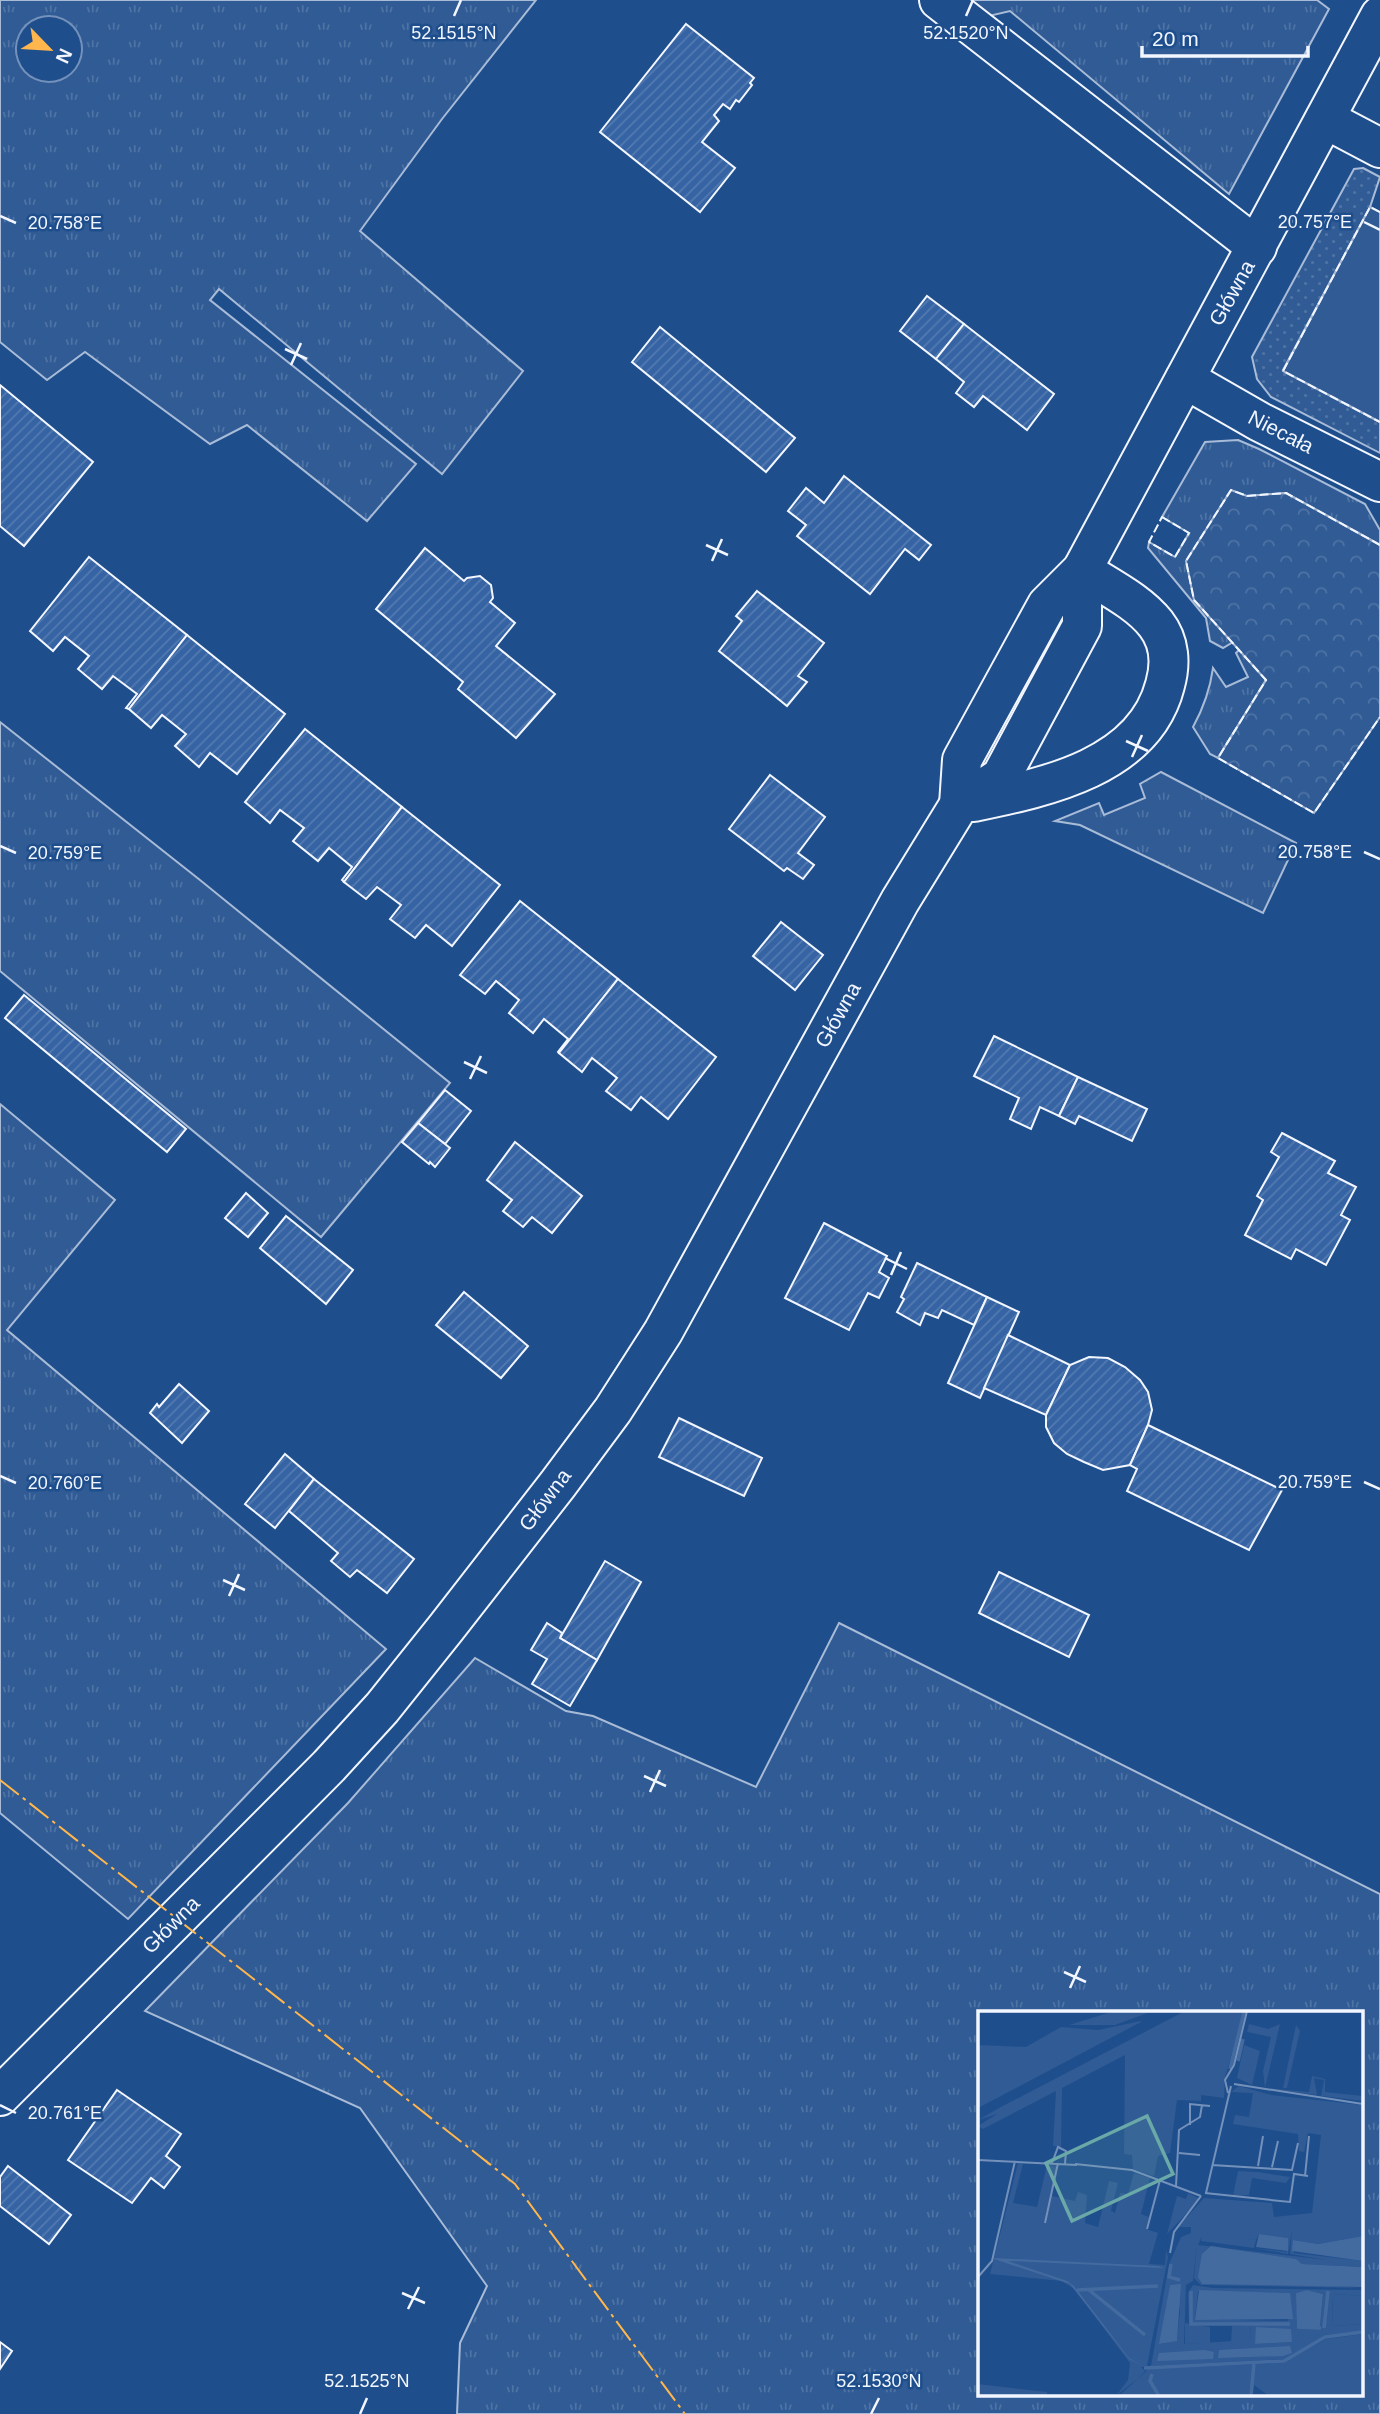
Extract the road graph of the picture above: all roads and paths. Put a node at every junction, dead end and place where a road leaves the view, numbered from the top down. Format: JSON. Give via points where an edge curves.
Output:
{"nodes":[{"id":1,"x":939,"y":0,"type":"edge"},
{"id":2,"x":1380,"y":16,"type":"edge"},
{"id":3,"x":1325,"y":119,"type":"junction"},
{"id":4,"x":1380,"y":148,"type":"edge"},
{"id":5,"x":1257,"y":247,"type":"junction"},
{"id":6,"x":1185,"y":379,"type":"junction"},
{"id":7,"x":1380,"y":482,"type":"edge"},
{"id":8,"x":1082,"y":570,"type":"junction"},
{"id":9,"x":959,"y":806,"type":"junction"},
{"id":10,"x":3,"y":2089,"type":"edge"}],
"edges":[{"from":1,"to":5,"type":"street"},
{"from":2,"to":3,"type":"street","name":"Główna"},
{"from":3,"to":4,"type":"street"},
{"from":3,"to":5,"type":"street","name":"Główna"},
{"from":5,"to":6,"type":"street","name":"Główna"},
{"from":6,"to":7,"type":"street","name":"Niecała"},
{"from":6,"to":8,"type":"street","name":"Główna"},
{"from":8,"to":9,"type":"street","name":"Główna","via":[[1048,605],[962,760]]},
{"from":8,"to":9,"type":"street","via":[[1144,611],[1161,631],[1169,667],[1156,711],[1131,743],[1105,760],[1048,784]]},
{"from":9,"to":10,"type":"street","name":"Główna","via":[[900,901],[663,1332],[613,1410],[364,1727]]}]}
